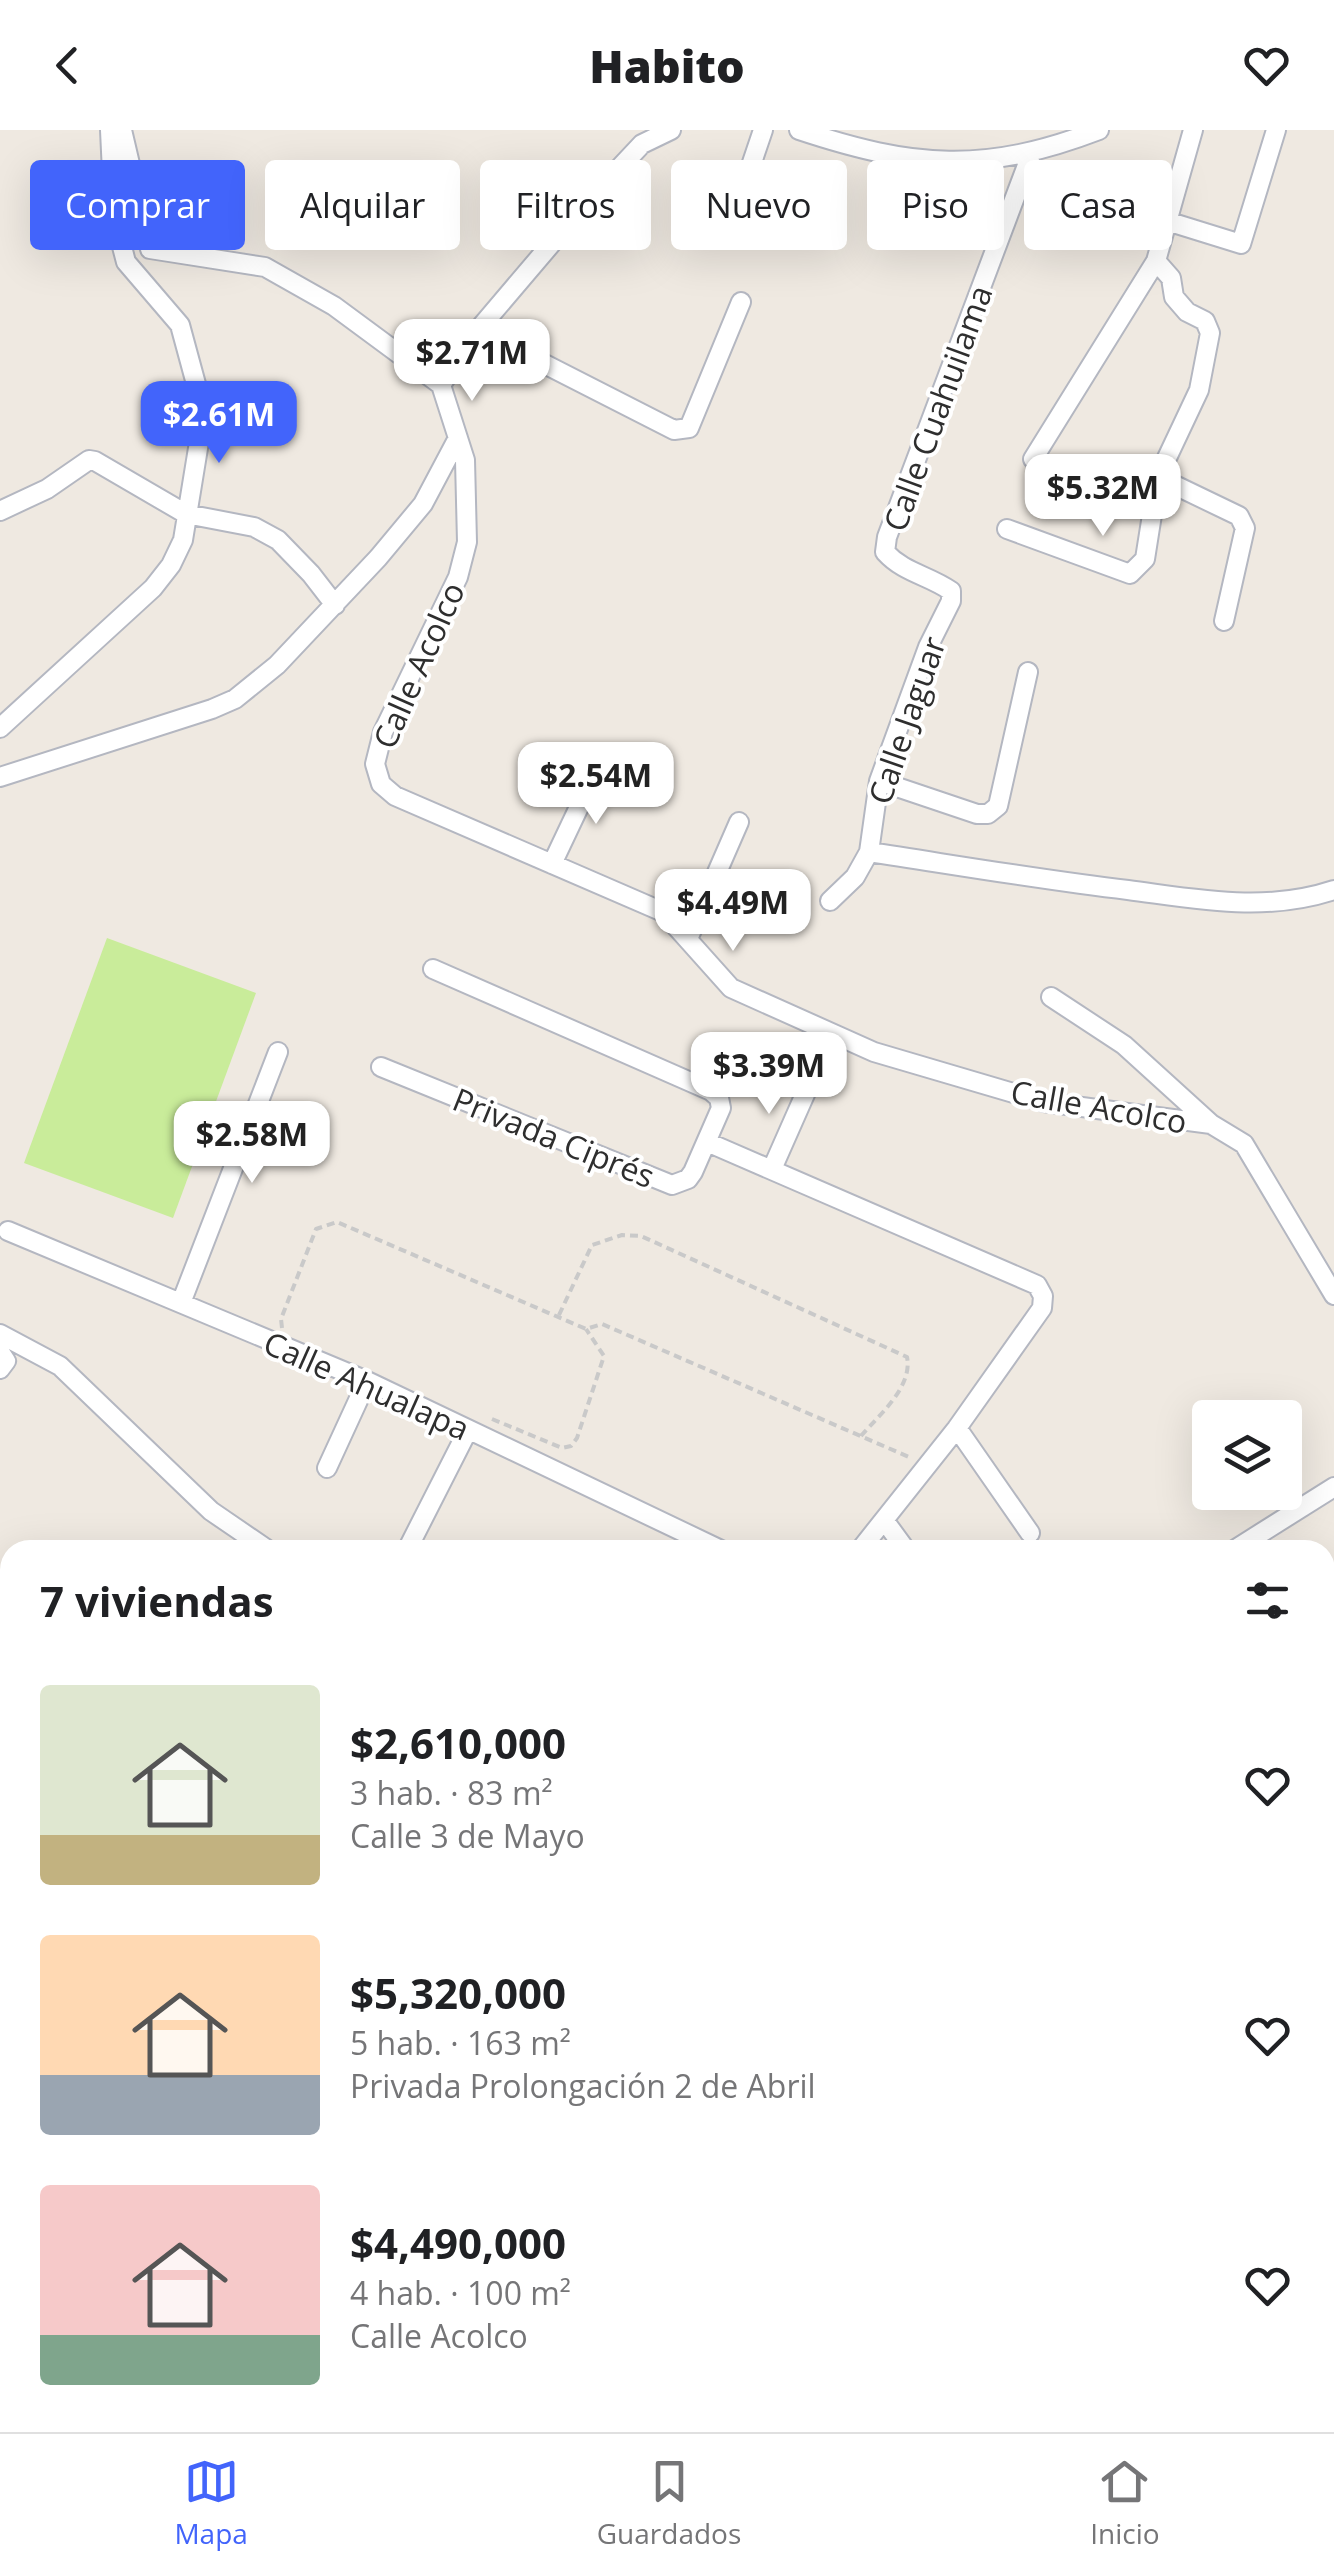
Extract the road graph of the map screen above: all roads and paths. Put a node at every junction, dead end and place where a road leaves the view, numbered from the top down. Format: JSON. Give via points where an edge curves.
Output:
{"nodes":[{"id":1,"x":110,"y":130,"type":"edge"},
{"id":2,"x":122,"y":130,"type":"edge"},
{"id":3,"x":671,"y":130,"type":"edge"},
{"id":4,"x":763,"y":130,"type":"edge"},
{"id":5,"x":798,"y":130,"type":"edge"},
{"id":6,"x":1100,"y":130,"type":"edge"},
{"id":7,"x":1194,"y":130,"type":"edge"},
{"id":8,"x":1276,"y":130,"type":"edge"},
{"id":9,"x":1032,"y":152,"type":"junction"},
{"id":10,"x":753,"y":160,"type":"edge"},
{"id":11,"x":1172,"y":214,"type":"edge"},
{"id":12,"x":1172,"y":223,"type":"edge"},
{"id":13,"x":1160,"y":250,"type":"edge"},
{"id":14,"x":1156,"y":260,"type":"junction"},
{"id":15,"x":741,"y":302,"type":"dead end"},
{"id":16,"x":478,"y":330,"type":"junction"},
{"id":17,"x":441,"y":385,"type":"junction"},
{"id":18,"x":458,"y":438,"type":"junction"},
{"id":19,"x":1033,"y":458,"type":"dead end"},
{"id":20,"x":1158,"y":477,"type":"junction"},
{"id":21,"x":0,"y":511,"type":"edge"},
{"id":22,"x":186,"y":514,"type":"junction"},
{"id":23,"x":1007,"y":529,"type":"dead end"},
{"id":24,"x":951,"y":591,"type":"joint"},
{"id":25,"x":335,"y":605,"type":"junction"},
{"id":26,"x":1224,"y":622,"type":"dead end"},
{"id":27,"x":1028,"y":672,"type":"dead end"},
{"id":28,"x":0,"y":728,"type":"edge"},
{"id":29,"x":596,"y":770,"type":"dead end"},
{"id":30,"x":0,"y":776,"type":"edge"},
{"id":31,"x":879,"y":781,"type":"junction"},
{"id":32,"x":739,"y":822,"type":"dead end"},
{"id":33,"x":869,"y":852,"type":"junction"},
{"id":34,"x":552,"y":864,"type":"junction"},
{"id":35,"x":1334,"y":890,"type":"edge"},
{"id":36,"x":830,"y":901,"type":"dead end"},
{"id":37,"x":688,"y":939,"type":"junction"},
{"id":38,"x":434,"y":969,"type":"dead end"},
{"id":39,"x":1051,"y":997,"type":"dead end"},
{"id":40,"x":278,"y":1052,"type":"dead end"},
{"id":41,"x":381,"y":1067,"type":"dead end"},
{"id":42,"x":810,"y":1083,"type":"dead end"},
{"id":43,"x":1212,"y":1124,"type":"junction"},
{"id":44,"x":707,"y":1142,"type":"junction"},
{"id":45,"x":772,"y":1169,"type":"junction"},
{"id":46,"x":8,"y":1231,"type":"dead end"},
{"id":47,"x":1334,"y":1295,"type":"edge"},
{"id":48,"x":181,"y":1303,"type":"junction"},
{"id":49,"x":558,"y":1318,"type":"junction"},
{"id":50,"x":586,"y":1329,"type":"junction"},
{"id":51,"x":0,"y":1334,"type":"edge"},
{"id":52,"x":293,"y":1336,"type":"dead end"},
{"id":53,"x":0,"y":1352,"type":"edge"},
{"id":54,"x":0,"y":1369,"type":"edge"},
{"id":55,"x":366,"y":1382,"type":"junction"},
{"id":56,"x":490,"y":1418,"type":"dead end"},
{"id":57,"x":957,"y":1428,"type":"junction"},
{"id":58,"x":468,"y":1430,"type":"junction"},
{"id":59,"x":861,"y":1436,"type":"junction"},
{"id":60,"x":928,"y":1465,"type":"junction"},
{"id":61,"x":327,"y":1468,"type":"dead end"},
{"id":62,"x":1334,"y":1487,"type":"edge"},
{"id":63,"x":884,"y":1520,"type":"junction"},
{"id":64,"x":1030,"y":1533,"type":"dead end"},
{"id":65,"x":254,"y":1540,"type":"edge"},
{"id":66,"x":412,"y":1540,"type":"edge"},
{"id":67,"x":701,"y":1540,"type":"edge"},
{"id":68,"x":868,"y":1540,"type":"edge"},
{"id":69,"x":899,"y":1540,"type":"edge"},
{"id":70,"x":1250,"y":1540,"type":"edge"}],
"edges":[{"from":1,"to":22,"type":"street","via":[[114,216],[126,262],[180,326],[196,384],[200,436]]},
{"from":2,"to":17,"type":"street","via":[[150,249],[265,267],[334,306]]},
{"from":3,"to":16,"type":"street","via":[[642,144]]},
{"from":4,"to":10,"type":"street"},
{"from":5,"to":9,"type":"street","via":[[923,160],[972,162]]},
{"from":6,"to":9,"type":"street"},
{"from":7,"to":11,"type":"street"},
{"from":8,"to":12,"type":"street","via":[[1241,244]]},
{"from":9,"to":24,"type":"street","name":"Calle Cuahuilama","via":[[885,552],[898,567]]},
{"from":13,"to":14,"type":"street"},
{"from":14,"to":19,"type":"street"},
{"from":14,"to":20,"type":"street","via":[[1171,278],[1174,297],[1210,333],[1199,390]]},
{"from":15,"to":16,"type":"street","via":[[689,428],[674,430]]},
{"from":16,"to":17,"type":"street"},
{"from":17,"to":18,"type":"street"},
{"from":18,"to":25,"type":"street","via":[[412,520]]},
{"from":18,"to":34,"type":"street","name":"Calle Acolco","via":[[467,503],[458,578],[382,732],[376,764],[381,784],[395,796]]},
{"from":20,"to":23,"type":"street","via":[[1144,560],[1130,574]]},
{"from":20,"to":26,"type":"street","via":[[1238,516],[1244,528]]},
{"from":21,"to":22,"type":"street","via":[[90,460]]},
{"from":22,"to":25,"type":"street","via":[[254,527],[278,540]]},
{"from":22,"to":28,"type":"street","via":[[183,540],[152,588]]},
{"from":24,"to":31,"type":"street","name":"Calle Jaguar"},
{"from":25,"to":30,"type":"street","via":[[277,666],[235,698]]},
{"from":27,"to":31,"type":"street","via":[[998,806],[988,814]]},
{"from":29,"to":34,"type":"street"},
{"from":31,"to":33,"type":"street","name":"Calle Jaguar"},
{"from":32,"to":37,"type":"street"},
{"from":33,"to":35,"type":"street","via":[[1239,904],[1278,904]]},
{"from":33,"to":36,"type":"street","via":[[856,877]]},
{"from":34,"to":37,"type":"street","name":"Calle Acolco","via":[[663,912]]},
{"from":37,"to":43,"type":"street","name":"Calle Acolco","via":[[732,988],[874,1052],[1044,1102]]},
{"from":38,"to":44,"type":"street","via":[[711,1091],[721,1108]]},
{"from":39,"to":43,"type":"street","via":[[1124,1044]]},
{"from":40,"to":48,"type":"street"},
{"from":41,"to":44,"type":"street","name":"Privada Ciprés","via":[[672,1185],[688,1179]]},
{"from":42,"to":45,"type":"street"},
{"from":43,"to":47,"type":"street","name":"Calle Acolco","via":[[1244,1144]]},
{"from":44,"to":45,"type":"street"},
{"from":45,"to":57,"type":"street","via":[[1038,1285],[1042,1308]]},
{"from":46,"to":48,"type":"street","name":"Calle Ahualapa"},
{"from":48,"to":55,"type":"street","name":"Calle Ahualapa"},
{"from":49,"to":50,"type":"path"},
{"from":49,"to":52,"type":"path","via":[[337,1222],[316,1229],[288,1301],[282,1329]]},
{"from":49,"to":59,"type":"path","via":[[592,1245],[641,1236],[906,1357],[903,1384]]},
{"from":50,"to":56,"type":"path","via":[[604,1356],[571,1446]]},
{"from":50,"to":59,"type":"path","via":[[602,1324]]},
{"from":51,"to":65,"type":"street","via":[[60,1366],[211,1510]]},
{"from":53,"to":54,"type":"street","via":[[6,1361]]},
{"from":55,"to":58,"type":"street","name":"Calle Ahualapa"},
{"from":55,"to":61,"type":"street"},
{"from":57,"to":60,"type":"street"},
{"from":57,"to":64,"type":"street"},
{"from":58,"to":66,"type":"street"},
{"from":58,"to":67,"type":"street","name":"Calle Ahualapa"},
{"from":59,"to":60,"type":"path"},
{"from":60,"to":63,"type":"street"},
{"from":62,"to":70,"type":"street"},
{"from":63,"to":68,"type":"street"},
{"from":63,"to":69,"type":"street"}]}
